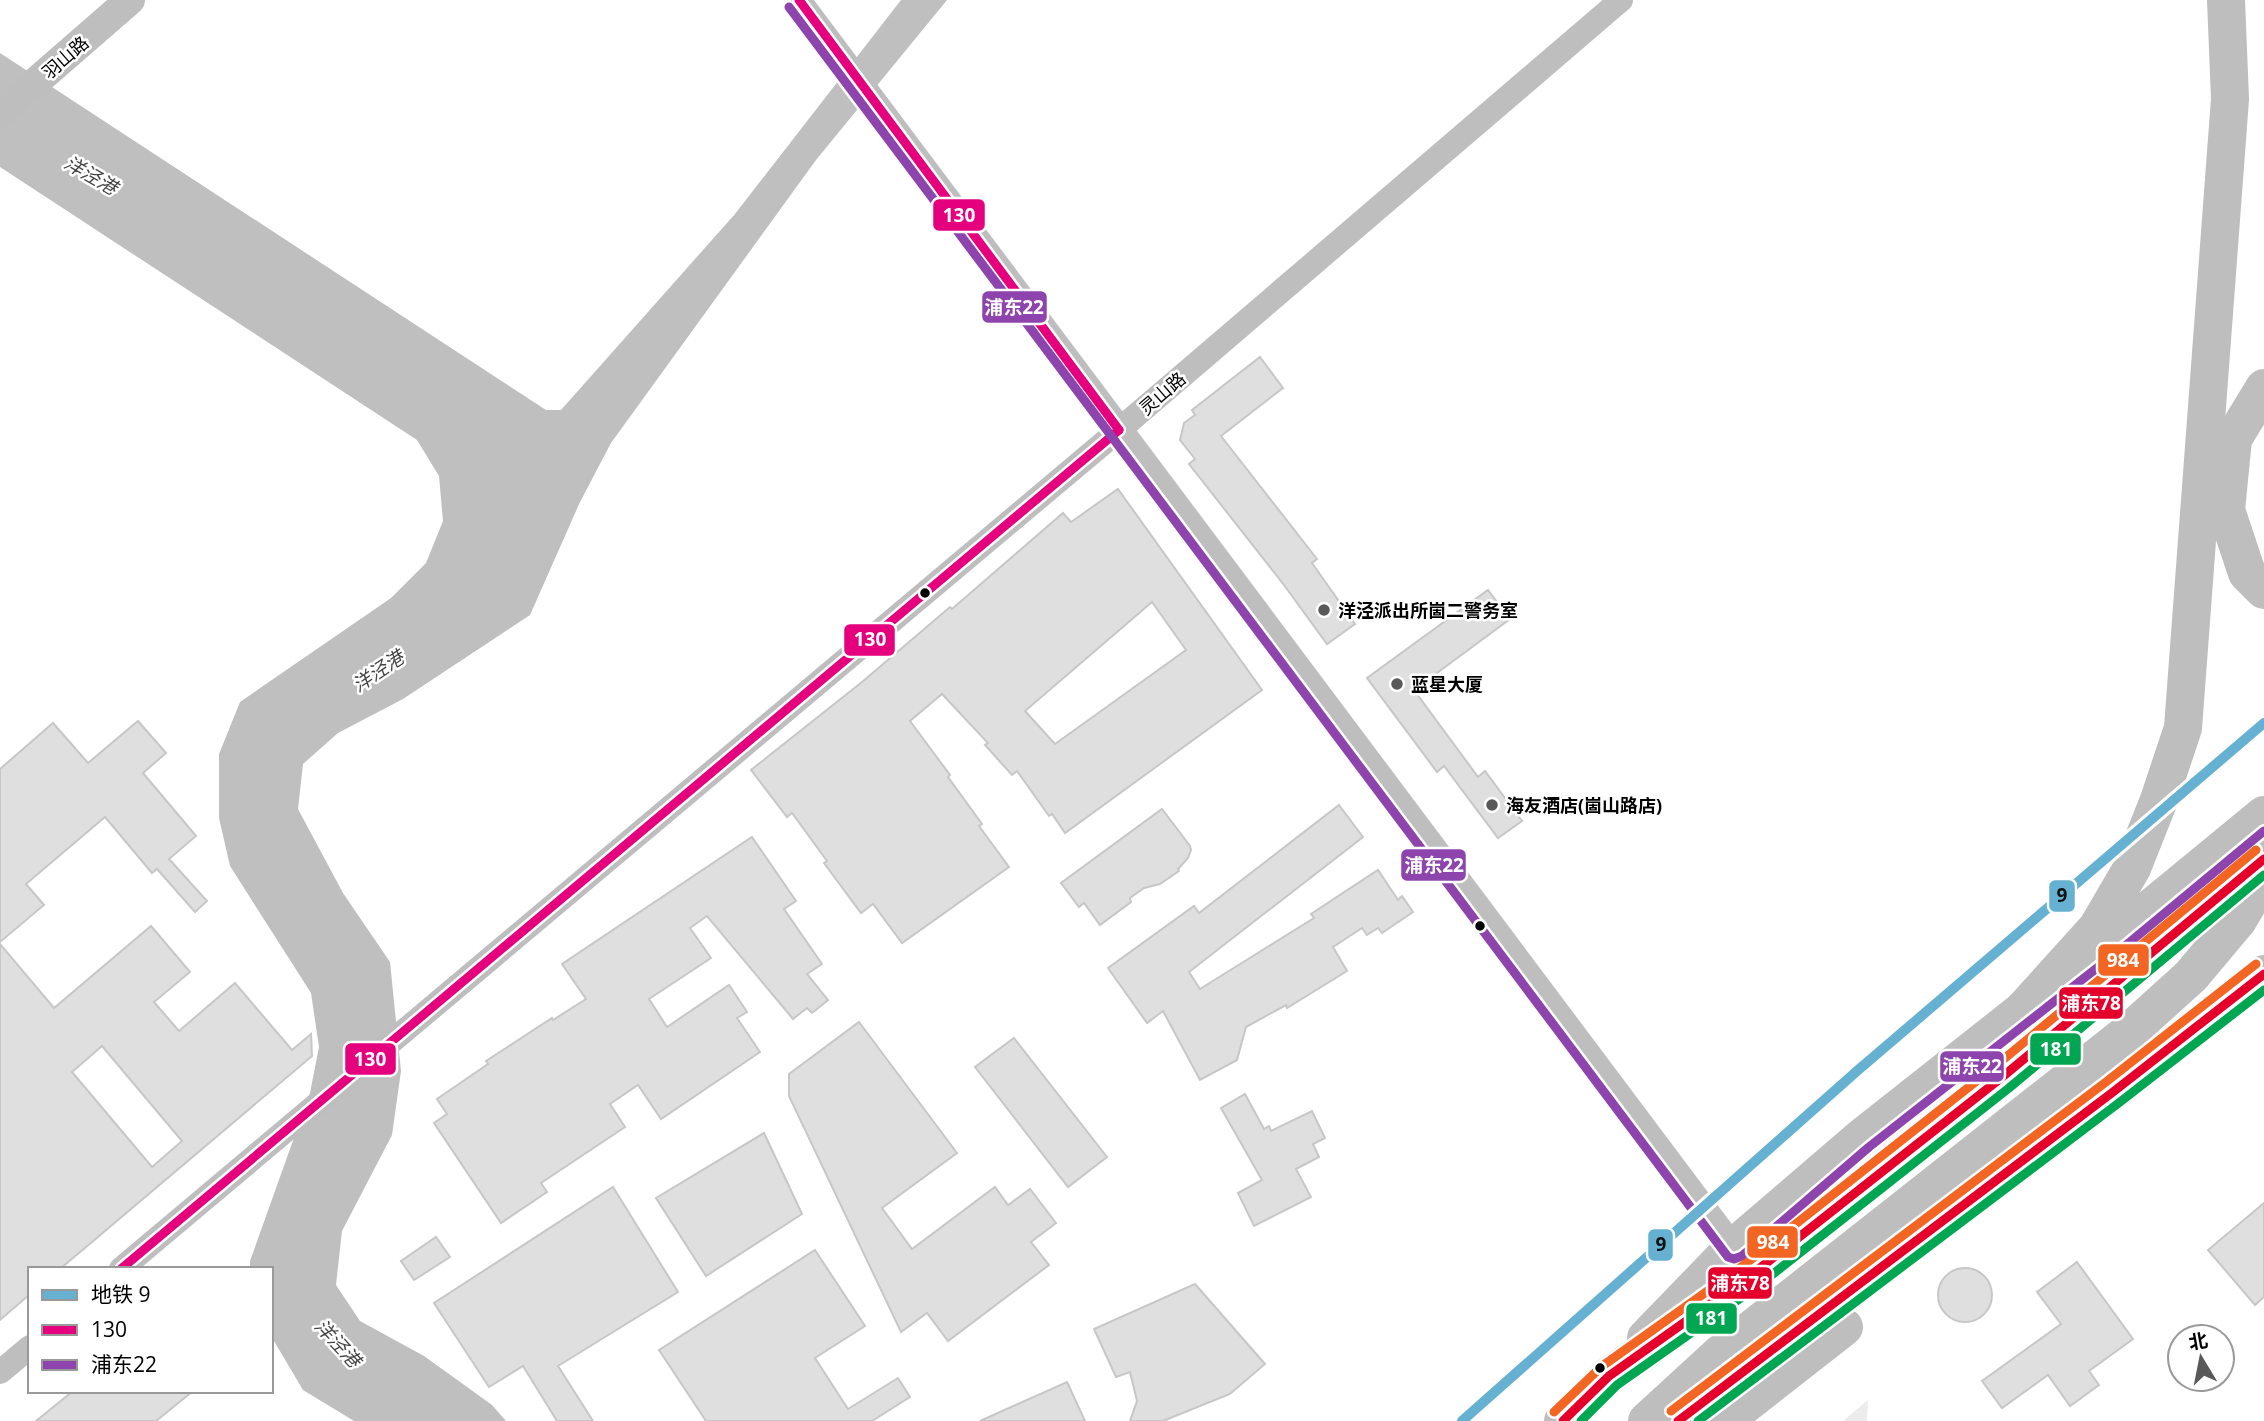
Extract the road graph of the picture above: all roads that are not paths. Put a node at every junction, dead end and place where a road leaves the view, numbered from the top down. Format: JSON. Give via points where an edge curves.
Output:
{"nodes":[{"id":1,"x":130,"y":0,"type":"edge"},
{"id":2,"x":799,"y":0,"type":"edge"},
{"id":3,"x":1621,"y":0,"type":"edge"},
{"id":4,"x":2226,"y":0,"type":"edge"},
{"id":5,"x":0,"y":113,"type":"edge"},
{"id":6,"x":2264,"y":388,"type":"edge"},
{"id":7,"x":1119,"y":430,"type":"junction"},
{"id":8,"x":2264,"y":590,"type":"edge"},
{"id":9,"x":2264,"y":815,"type":"edge"},
{"id":10,"x":2264,"y":859,"type":"edge"},
{"id":11,"x":2264,"y":876,"type":"edge"},
{"id":12,"x":2264,"y":949,"type":"edge"},
{"id":13,"x":2264,"y":974,"type":"edge"},
{"id":14,"x":2264,"y":989,"type":"edge"},
{"id":15,"x":2219,"y":1009,"type":"junction"},
{"id":16,"x":2022,"y":1011,"type":"junction"},
{"id":17,"x":1734,"y":1247,"type":"junction"},
{"id":18,"x":123,"y":1267,"type":"edge"},
{"id":19,"x":28,"y":1349,"type":"edge"},
{"id":20,"x":0,"y":1372,"type":"edge"},
{"id":21,"x":1609,"y":1376,"type":"junction"},
{"id":22,"x":1692,"y":1418,"type":"edge"},
{"id":23,"x":1563,"y":1421,"type":"edge"},
{"id":24,"x":1647,"y":1421,"type":"edge"}],
"edges":[{"from":1,"to":5,"type":"street","name":"羽山路"},
{"from":2,"to":7,"type":"street"},
{"from":3,"to":7,"type":"street","name":"灵山路"},
{"from":4,"to":16,"type":"main road","via":[[2230,99],[2183,728],[2132,868],[2097,928]]},
{"from":6,"to":8,"type":"main road","via":[[2233,439],[2226,510],[2247,573]]},
{"from":7,"to":17,"type":"street"},
{"from":7,"to":18,"type":"street","name":"灵山路"},
{"from":9,"to":16,"type":"main road"},
{"from":10,"to":21,"type":"main road","via":[[1979,1096],[1751,1275]]},
{"from":11,"to":24,"type":"main road","via":[[2238,920],[2191,976],[2129,1032],[1720,1354]]},
{"from":12,"to":22,"type":"main road","via":[[2258,966],[2214,1032],[2163,1077]]},
{"from":13,"to":15,"type":"main road"},
{"from":14,"to":15,"type":"main road"},
{"from":15,"to":22,"type":"main road"},
{"from":16,"to":17,"type":"main road","via":[[1861,1138]]},
{"from":17,"to":21,"type":"main road"},
{"from":19,"to":20,"type":"street"},
{"from":21,"to":23,"type":"main road"}]}
